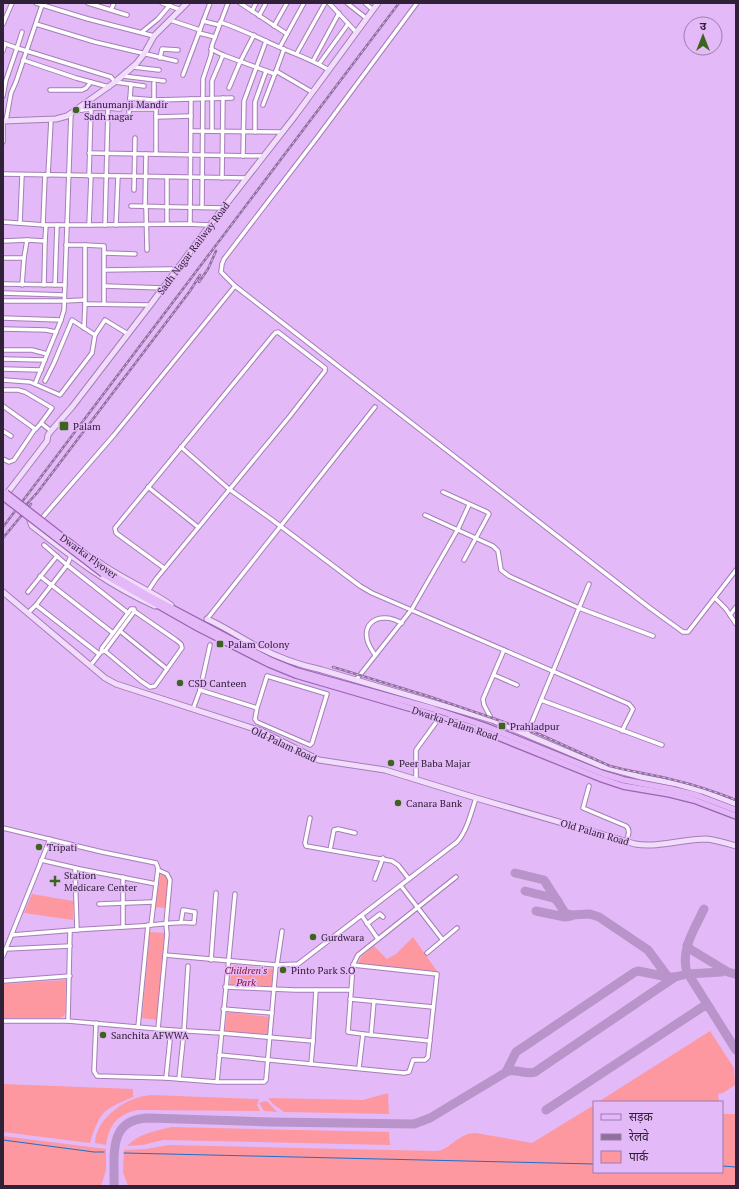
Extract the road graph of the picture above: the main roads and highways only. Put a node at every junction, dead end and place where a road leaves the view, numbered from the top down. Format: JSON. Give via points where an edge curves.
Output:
{"nodes":[{"id":1,"x":4,"y":493,"type":"edge"},
{"id":2,"x":180,"y":615,"type":"junction"},
{"id":3,"x":736,"y":810,"type":"edge"},
{"id":4,"x":736,"y":816,"type":"edge"}],
"edges":[{"from":1,"to":2,"type":"main road","name":"Dwarka Flyover","bridge":true,"via":[[103,574]]},
{"from":2,"to":3,"type":"main road","name":"Dwarka-Palam Road","via":[[270,660],[297,670],[485,726],[624,780],[671,789]]},
{"from":2,"to":4,"type":"main road","name":"Dwarka-Palam Road","via":[[269,664],[296,675],[440,717],[623,786],[670,794]]}]}
